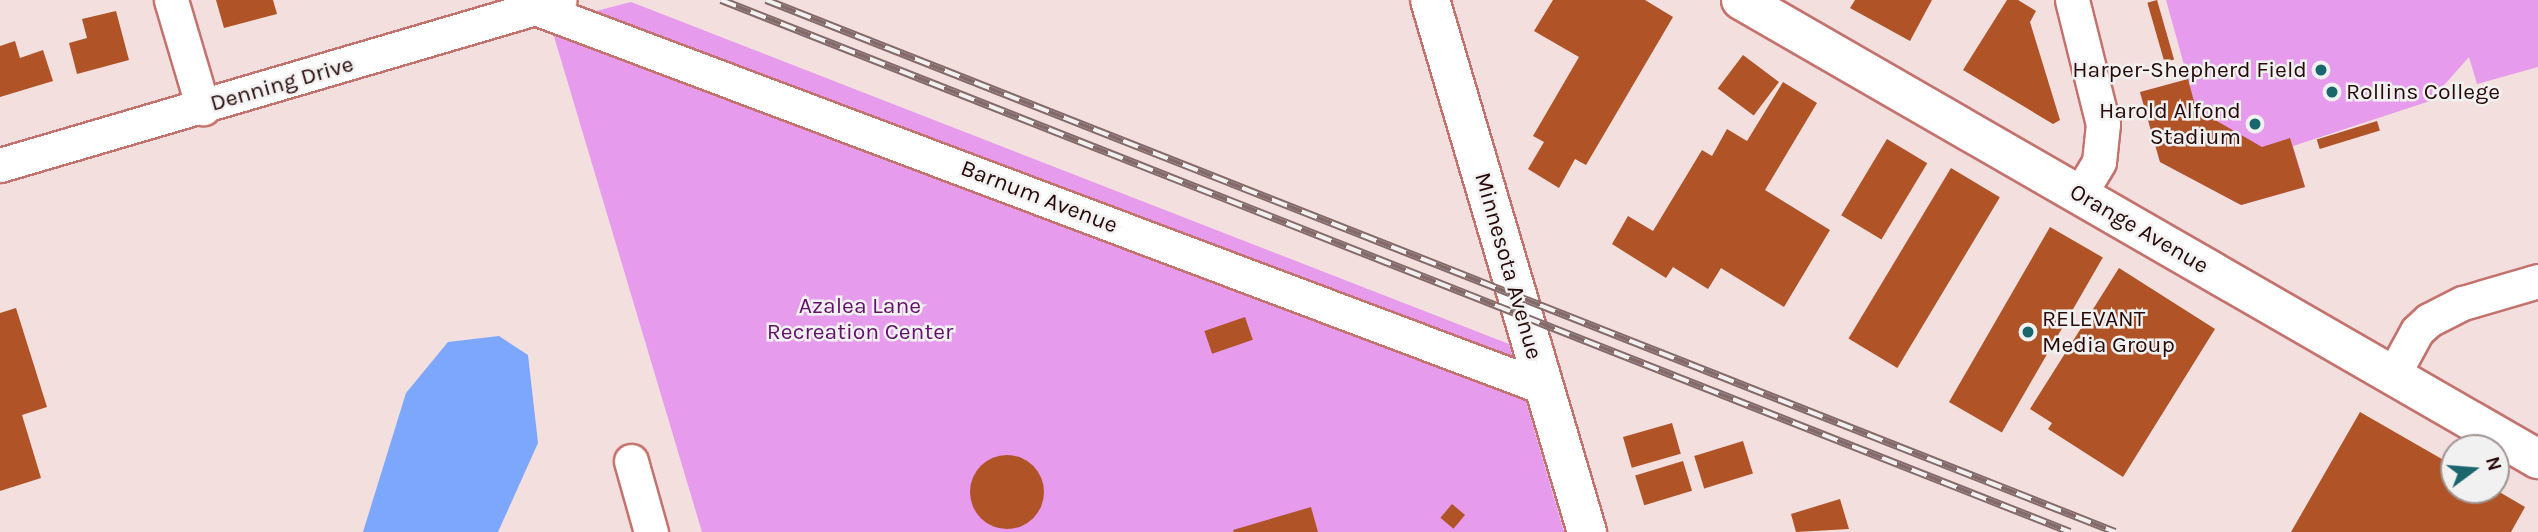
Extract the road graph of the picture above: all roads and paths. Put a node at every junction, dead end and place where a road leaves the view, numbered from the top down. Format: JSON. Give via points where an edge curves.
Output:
{"nodes":[{"id":1,"x":171,"y":0,"type":"edge"},
{"id":2,"x":1430,"y":0,"type":"edge"},
{"id":3,"x":1741,"y":0,"type":"edge"},
{"id":4,"x":2072,"y":0,"type":"edge"},
{"id":5,"x":550,"y":4,"type":"edge"},
{"id":6,"x":203,"y":108,"type":"junction"},
{"id":7,"x":0,"y":165,"type":"edge"},
{"id":8,"x":2080,"y":195,"type":"junction"},
{"id":9,"x":2538,"y":281,"type":"edge"},
{"id":10,"x":2393,"y":375,"type":"junction"},
{"id":11,"x":1540,"y":386,"type":"junction"},
{"id":12,"x":2538,"y":459,"type":"edge"},
{"id":13,"x":631,"y":461,"type":"dead end"},
{"id":14,"x":651,"y":532,"type":"edge"},
{"id":15,"x":1587,"y":532,"type":"edge"}],
"edges":[{"from":1,"to":6,"type":"street"},
{"from":2,"to":11,"type":"main road","name":"Minnesota Avenue","via":[[1525,317]]},
{"from":3,"to":8,"type":"main road","name":"Orange Avenue"},
{"from":4,"to":8,"type":"street","via":[[2104,124],[2099,162]]},
{"from":5,"to":6,"type":"street","name":"Denning Drive"},
{"from":5,"to":11,"type":"street","name":"Barnum Avenue"},
{"from":6,"to":7,"type":"street","name":"Denning Drive"},
{"from":8,"to":10,"type":"main road","name":"Orange Avenue"},
{"from":9,"to":10,"type":"street","via":[[2463,303],[2429,320],[2417,331]]},
{"from":10,"to":12,"type":"main road","name":"Orange Avenue"},
{"from":11,"to":15,"type":"main road","name":"Minnesota Avenue"},
{"from":13,"to":14,"type":"street"}]}
